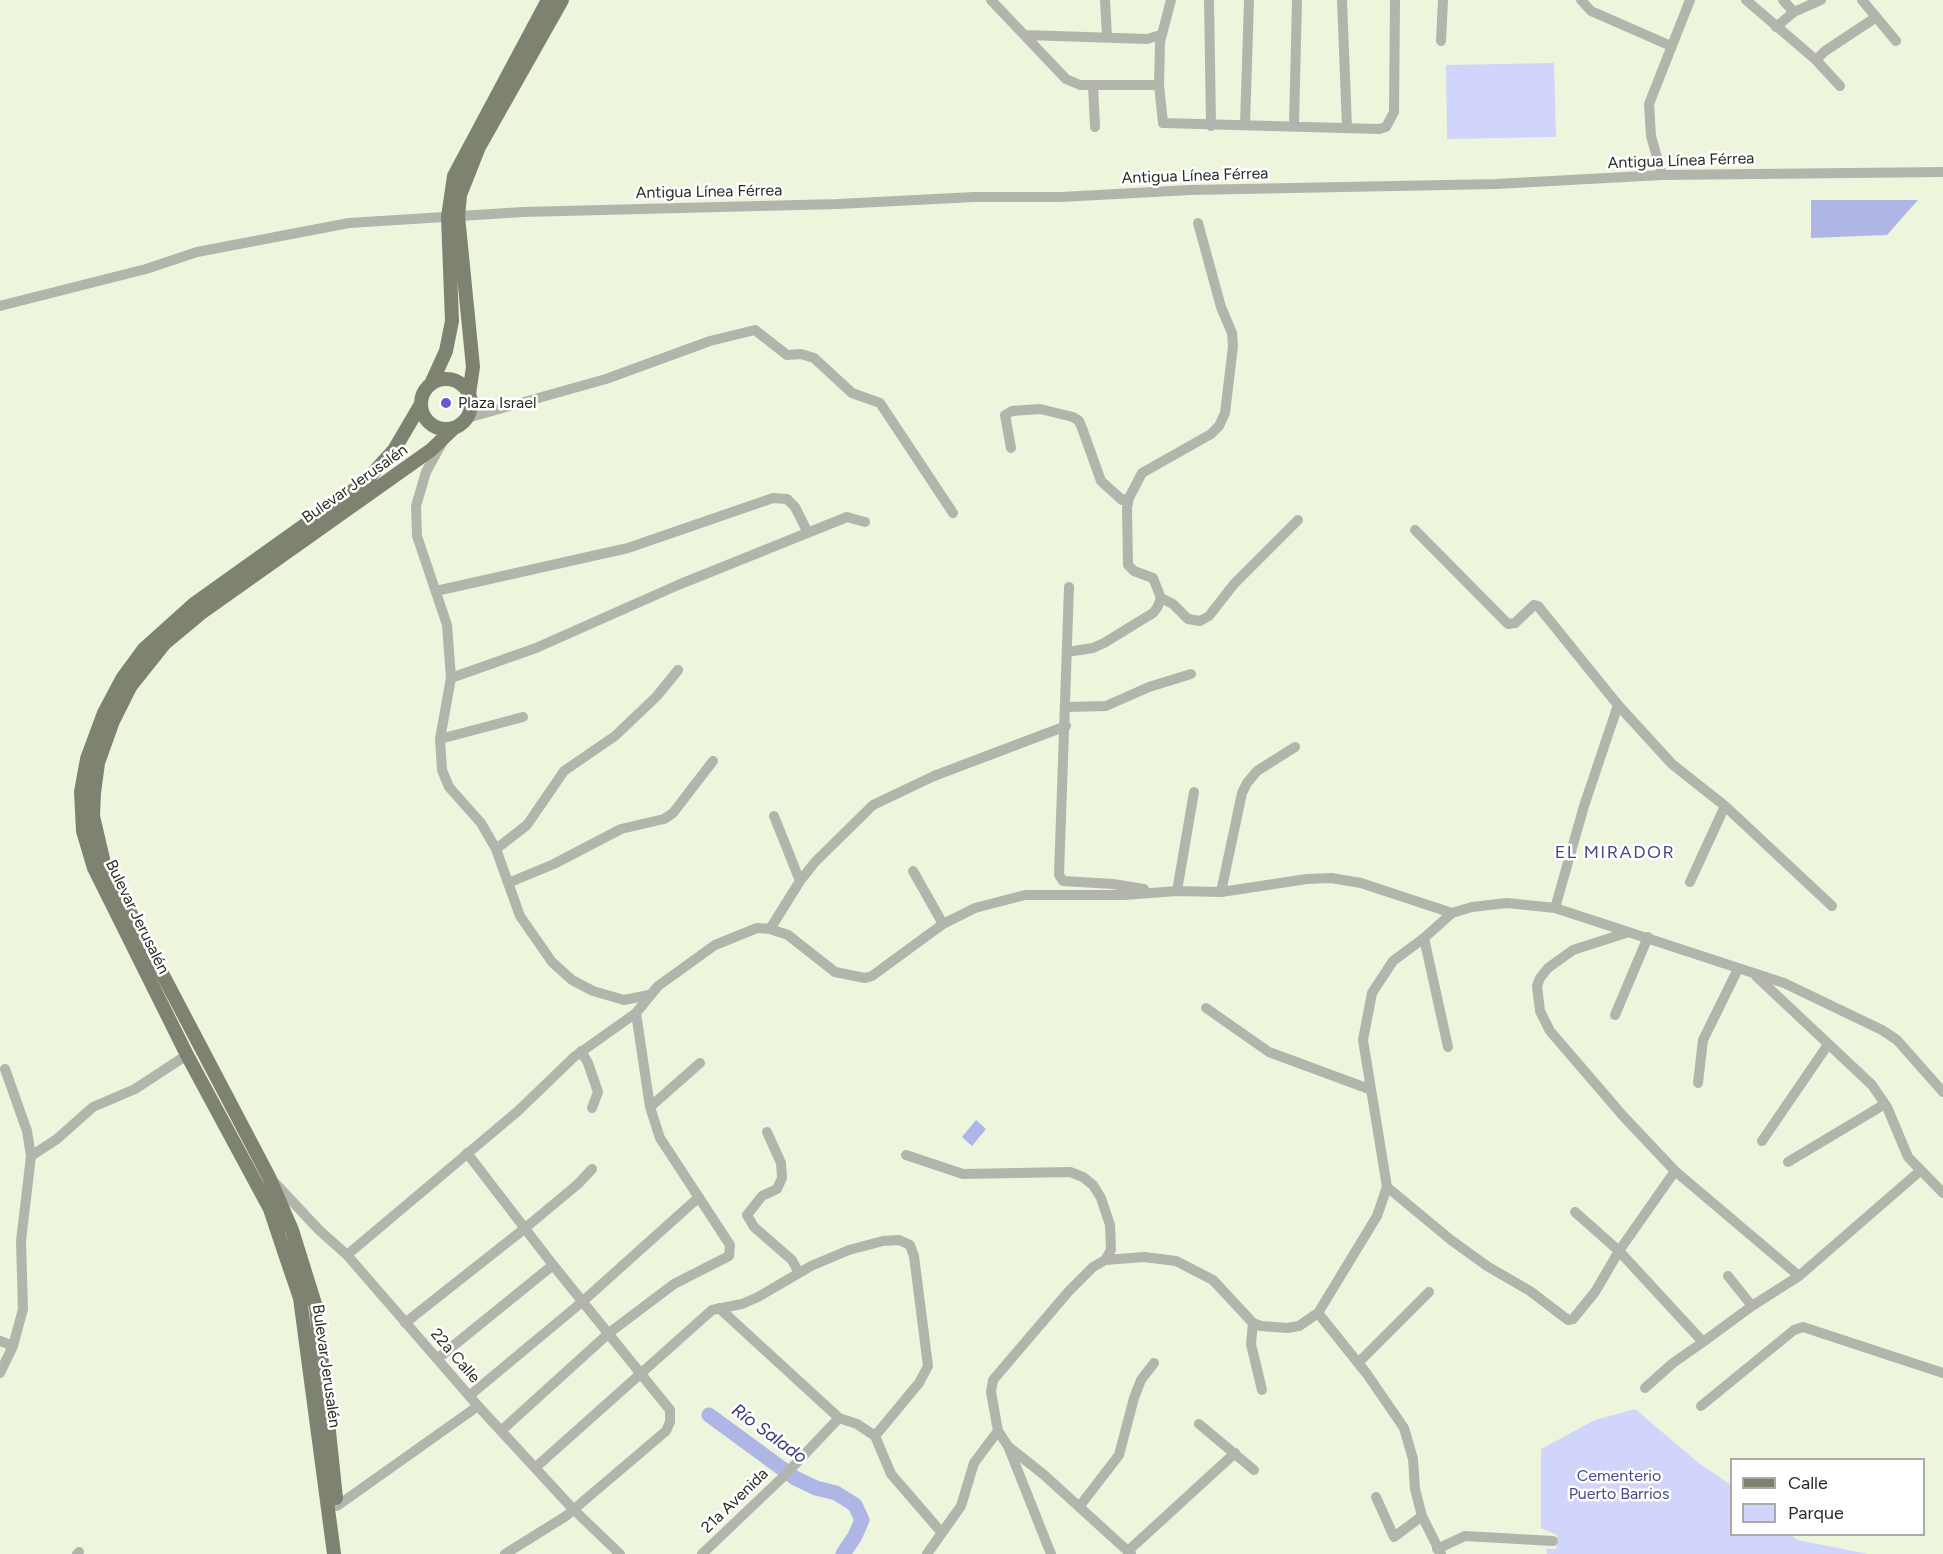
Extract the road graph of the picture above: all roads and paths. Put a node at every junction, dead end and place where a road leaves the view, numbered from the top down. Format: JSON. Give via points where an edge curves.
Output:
{"nodes":[{"id":1,"x":548,"y":0,"type":"edge"},
{"id":2,"x":562,"y":0,"type":"edge"},
{"id":3,"x":991,"y":0,"type":"edge"},
{"id":4,"x":1105,"y":0,"type":"edge"},
{"id":5,"x":1171,"y":0,"type":"edge"},
{"id":6,"x":1209,"y":0,"type":"edge"},
{"id":7,"x":1249,"y":0,"type":"edge"},
{"id":8,"x":1297,"y":0,"type":"edge"},
{"id":9,"x":1342,"y":0,"type":"edge"},
{"id":10,"x":1395,"y":0,"type":"edge"},
{"id":11,"x":1443,"y":0,"type":"edge"},
{"id":12,"x":1581,"y":0,"type":"edge"},
{"id":13,"x":1690,"y":0,"type":"edge"},
{"id":14,"x":1746,"y":0,"type":"edge"},
{"id":15,"x":1783,"y":0,"type":"edge"},
{"id":16,"x":1821,"y":0,"type":"edge"},
{"id":17,"x":1862,"y":0,"type":"edge"},
{"id":18,"x":1794,"y":12,"type":"junction"},
{"id":19,"x":1875,"y":18,"type":"junction"},
{"id":20,"x":1776,"y":27,"type":"junction"},
{"id":21,"x":1025,"y":34,"type":"junction"},
{"id":22,"x":1161,"y":36,"type":"junction"},
{"id":23,"x":1107,"y":38,"type":"junction"},
{"id":24,"x":1441,"y":41,"type":"dead end"},
{"id":25,"x":1896,"y":41,"type":"dead end"},
{"id":26,"x":1671,"y":46,"type":"junction"},
{"id":27,"x":1816,"y":60,"type":"junction"},
{"id":28,"x":1093,"y":85,"type":"junction"},
{"id":29,"x":1159,"y":85,"type":"junction"},
{"id":30,"x":1840,"y":86,"type":"dead end"},
{"id":31,"x":1245,"y":125,"type":"junction"},
{"id":32,"x":1294,"y":125,"type":"junction"},
{"id":33,"x":1211,"y":126,"type":"junction"},
{"id":34,"x":1095,"y":127,"type":"dead end"},
{"id":35,"x":1347,"y":127,"type":"junction"},
{"id":36,"x":1943,"y":172,"type":"edge"},
{"id":37,"x":1662,"y":175,"type":"junction"},
{"id":38,"x":453,"y":217,"type":"junction"},
{"id":39,"x":1198,"y":223,"type":"dead end"},
{"id":40,"x":0,"y":306,"type":"edge"},
{"id":41,"x":431,"y":384,"type":"junction"},
{"id":42,"x":469,"y":394,"type":"junction"},
{"id":43,"x":421,"y":404,"type":"junction"},
{"id":44,"x":467,"y":418,"type":"junction"},
{"id":45,"x":454,"y":428,"type":"junction"},
{"id":46,"x":442,"y":442,"type":"junction"},
{"id":47,"x":1011,"y":448,"type":"dead end"},
{"id":48,"x":1129,"y":498,"type":"junction"},
{"id":49,"x":953,"y":513,"type":"dead end"},
{"id":50,"x":1298,"y":520,"type":"dead end"},
{"id":51,"x":865,"y":522,"type":"dead end"},
{"id":52,"x":1415,"y":530,"type":"dead end"},
{"id":53,"x":808,"y":533,"type":"junction"},
{"id":54,"x":1069,"y":587,"type":"dead end"},
{"id":55,"x":436,"y":591,"type":"junction"},
{"id":56,"x":1161,"y":598,"type":"junction"},
{"id":57,"x":1067,"y":652,"type":"junction"},
{"id":58,"x":678,"y":670,"type":"dead end"},
{"id":59,"x":1191,"y":674,"type":"dead end"},
{"id":60,"x":451,"y":678,"type":"junction"},
{"id":61,"x":1618,"y":705,"type":"junction"},
{"id":62,"x":1065,"y":707,"type":"junction"},
{"id":63,"x":522,"y":717,"type":"dead end"},
{"id":64,"x":1066,"y":726,"type":"junction"},
{"id":65,"x":440,"y":739,"type":"junction"},
{"id":66,"x":1295,"y":747,"type":"dead end"},
{"id":67,"x":713,"y":761,"type":"dead end"},
{"id":68,"x":1194,"y":792,"type":"dead end"},
{"id":69,"x":1725,"y":806,"type":"junction"},
{"id":70,"x":774,"y":816,"type":"dead end"},
{"id":71,"x":496,"y":849,"type":"junction"},
{"id":72,"x":913,"y":871,"type":"dead end"},
{"id":73,"x":800,"y":881,"type":"junction"},
{"id":74,"x":1690,"y":882,"type":"dead end"},
{"id":75,"x":508,"y":883,"type":"junction"},
{"id":76,"x":1176,"y":891,"type":"junction"},
{"id":77,"x":1159,"y":892,"type":"junction"},
{"id":78,"x":1221,"y":892,"type":"junction"},
{"id":79,"x":1832,"y":906,"type":"dead end"},
{"id":80,"x":1555,"y":908,"type":"junction"},
{"id":81,"x":1452,"y":913,"type":"junction"},
{"id":82,"x":943,"y":924,"type":"junction"},
{"id":83,"x":770,"y":929,"type":"junction"},
{"id":84,"x":1629,"y":932,"type":"junction"},
{"id":85,"x":1648,"y":937,"type":"junction"},
{"id":86,"x":1425,"y":939,"type":"junction"},
{"id":87,"x":1738,"y":969,"type":"junction"},
{"id":88,"x":1754,"y":975,"type":"junction"},
{"id":89,"x":649,"y":995,"type":"junction"},
{"id":90,"x":1206,"y":1008,"type":"dead end"},
{"id":91,"x":636,"y":1013,"type":"junction"},
{"id":92,"x":1615,"y":1015,"type":"dead end"},
{"id":93,"x":1827,"y":1046,"type":"junction"},
{"id":94,"x":1448,"y":1047,"type":"dead end"},
{"id":95,"x":581,"y":1051,"type":"junction"},
{"id":96,"x":187,"y":1055,"type":"junction"},
{"id":97,"x":700,"y":1063,"type":"dead end"},
{"id":98,"x":5,"y":1069,"type":"dead end"},
{"id":99,"x":1698,"y":1083,"type":"dead end"},
{"id":100,"x":1369,"y":1089,"type":"junction"},
{"id":101,"x":1943,"y":1092,"type":"edge"},
{"id":102,"x":1885,"y":1104,"type":"junction"},
{"id":103,"x":650,"y":1107,"type":"junction"},
{"id":104,"x":592,"y":1108,"type":"dead end"},
{"id":105,"x":767,"y":1132,"type":"dead end"},
{"id":106,"x":1762,"y":1141,"type":"dead end"},
{"id":107,"x":467,"y":1153,"type":"junction"},
{"id":108,"x":906,"y":1155,"type":"dead end"},
{"id":109,"x":31,"y":1156,"type":"junction"},
{"id":110,"x":1788,"y":1162,"type":"dead end"},
{"id":111,"x":592,"y":1169,"type":"dead end"},
{"id":112,"x":1675,"y":1171,"type":"junction"},
{"id":113,"x":1920,"y":1171,"type":"junction"},
{"id":114,"x":269,"y":1177,"type":"junction"},
{"id":115,"x":1387,"y":1187,"type":"junction"},
{"id":116,"x":1943,"y":1193,"type":"edge"},
{"id":117,"x":699,"y":1197,"type":"junction"},
{"id":118,"x":1575,"y":1212,"type":"dead end"},
{"id":119,"x":524,"y":1229,"type":"junction"},
{"id":120,"x":1619,"y":1251,"type":"junction"},
{"id":121,"x":347,"y":1255,"type":"junction"},
{"id":122,"x":1105,"y":1260,"type":"junction"},
{"id":123,"x":552,"y":1265,"type":"junction"},
{"id":124,"x":799,"y":1273,"type":"junction"},
{"id":125,"x":1728,"y":1276,"type":"dead end"},
{"id":126,"x":1799,"y":1276,"type":"junction"},
{"id":127,"x":1429,"y":1292,"type":"dead end"},
{"id":128,"x":582,"y":1302,"type":"junction"},
{"id":129,"x":1752,"y":1306,"type":"junction"},
{"id":130,"x":719,"y":1308,"type":"junction"},
{"id":131,"x":1318,"y":1313,"type":"junction"},
{"id":132,"x":405,"y":1323,"type":"junction"},
{"id":133,"x":1253,"y":1323,"type":"junction"},
{"id":134,"x":609,"y":1333,"type":"junction"},
{"id":135,"x":0,"y":1341,"type":"edge"},
{"id":136,"x":1703,"y":1342,"type":"junction"},
{"id":137,"x":13,"y":1346,"type":"junction"},
{"id":138,"x":437,"y":1359,"type":"junction"},
{"id":139,"x":1154,"y":1363,"type":"dead end"},
{"id":140,"x":1358,"y":1363,"type":"junction"},
{"id":141,"x":642,"y":1372,"type":"junction"},
{"id":142,"x":0,"y":1373,"type":"edge"},
{"id":143,"x":1943,"y":1373,"type":"edge"},
{"id":144,"x":1645,"y":1388,"type":"dead end"},
{"id":145,"x":1262,"y":1390,"type":"dead end"},
{"id":146,"x":469,"y":1396,"type":"junction"},
{"id":147,"x":478,"y":1406,"type":"junction"},
{"id":148,"x":1701,"y":1406,"type":"dead end"},
{"id":149,"x":839,"y":1418,"type":"junction"},
{"id":150,"x":1199,"y":1424,"type":"dead end"},
{"id":151,"x":502,"y":1430,"type":"junction"},
{"id":152,"x":998,"y":1431,"type":"junction"},
{"id":153,"x":875,"y":1436,"type":"junction"},
{"id":154,"x":1235,"y":1453,"type":"junction"},
{"id":155,"x":1019,"y":1464,"type":"junction"},
{"id":156,"x":536,"y":1467,"type":"junction"},
{"id":157,"x":1254,"y":1470,"type":"dead end"},
{"id":158,"x":1376,"y":1497,"type":"dead end"},
{"id":159,"x":337,"y":1506,"type":"junction"},
{"id":160,"x":1079,"y":1507,"type":"junction"},
{"id":161,"x":573,"y":1509,"type":"junction"},
{"id":162,"x":1422,"y":1516,"type":"junction"},
{"id":163,"x":942,"y":1533,"type":"junction"},
{"id":164,"x":1553,"y":1541,"type":"dead end"},
{"id":165,"x":1439,"y":1551,"type":"edge"},
{"id":166,"x":1130,"y":1553,"type":"edge"},
{"id":167,"x":334,"y":1554,"type":"edge"},
{"id":168,"x":343,"y":1554,"type":"edge"},
{"id":169,"x":505,"y":1554,"type":"edge"},
{"id":170,"x":620,"y":1554,"type":"edge"},
{"id":171,"x":702,"y":1554,"type":"edge"},
{"id":172,"x":927,"y":1554,"type":"edge"},
{"id":173,"x":1051,"y":1554,"type":"edge"}],
"edges":[{"from":1,"to":38,"type":"main road","via":[[460,161],[454,176]]},
{"from":2,"to":38,"type":"main road","via":[[470,165]]},
{"from":3,"to":21,"type":"street"},
{"from":4,"to":23,"type":"street"},
{"from":5,"to":22,"type":"street"},
{"from":6,"to":33,"type":"street"},
{"from":7,"to":31,"type":"street"},
{"from":8,"to":32,"type":"street"},
{"from":9,"to":35,"type":"street"},
{"from":10,"to":35,"type":"street","via":[[1391,121],[1379,129]]},
{"from":11,"to":24,"type":"street"},
{"from":12,"to":26,"type":"street","via":[[1590,11]]},
{"from":13,"to":26,"type":"street"},
{"from":14,"to":20,"type":"street"},
{"from":15,"to":18,"type":"street"},
{"from":16,"to":18,"type":"street"},
{"from":17,"to":19,"type":"street"},
{"from":18,"to":20,"type":"street"},
{"from":19,"to":25,"type":"street"},
{"from":19,"to":27,"type":"street"},
{"from":20,"to":27,"type":"street"},
{"from":21,"to":23,"type":"street"},
{"from":21,"to":28,"type":"street","via":[[1066,79]]},
{"from":22,"to":23,"type":"street"},
{"from":22,"to":29,"type":"street"},
{"from":26,"to":37,"type":"street","via":[[1648,111]]},
{"from":27,"to":30,"type":"street"},
{"from":28,"to":29,"type":"street"},
{"from":28,"to":34,"type":"street"},
{"from":29,"to":33,"type":"street","via":[[1163,123]]},
{"from":31,"to":32,"type":"street"},
{"from":31,"to":33,"type":"street"},
{"from":32,"to":35,"type":"street"},
{"from":36,"to":37,"type":"street","name":"Antigua Línea Férrea"},
{"from":37,"to":38,"type":"street","name":"Antigua Línea Férrea","via":[[1496,184],[1190,190],[1061,198],[974,197]]},
{"from":38,"to":40,"type":"street","name":"Antigua Línea Férrea","via":[[349,223],[241,242]]},
{"from":38,"to":41,"type":"main road","via":[[452,321],[446,351]]},
{"from":38,"to":42,"type":"main road","via":[[473,367]]},
{"from":39,"to":48,"type":"street","via":[[1232,333],[1225,413],[1211,434],[1142,473]]},
{"from":41,"to":42,"type":"main road","via":[[450,379],[465,387]]},
{"from":41,"to":43,"type":"main road","via":[[423,393]]},
{"from":42,"to":44,"type":"main road","via":[[471,410]]},
{"from":43,"to":45,"type":"main road","via":[[432,424]]},
{"from":43,"to":96,"type":"main road","name":"Bulevar Jerusalén","via":[[394,450],[365,483],[194,604],[157,635],[122,678],[96,733],[81,792],[87,849]]},
{"from":44,"to":45,"type":"main road"},
{"from":44,"to":49,"type":"street","via":[[606,379],[710,341],[754,330],[787,355],[814,358],[852,393],[880,404]]},
{"from":45,"to":46,"type":"main road","name":"Bulevar Jerusalén"},
{"from":46,"to":55,"type":"street","via":[[426,472],[416,506],[417,536]]},
{"from":46,"to":114,"type":"main road","name":"Bulevar Jerusalén","via":[[170,638],[130,687],[98,763],[93,816],[104,863]]},
{"from":47,"to":48,"type":"street","via":[[1005,415],[1012,411],[1040,409],[1073,417],[1079,421],[1101,482],[1122,500]]},
{"from":48,"to":56,"type":"street","via":[[1128,566],[1153,578]]},
{"from":50,"to":56,"type":"street","via":[[1234,584],[1209,616],[1200,621],[1188,619]]},
{"from":51,"to":53,"type":"street","via":[[847,517]]},
{"from":52,"to":61,"type":"street","via":[[1508,624],[1538,606]]},
{"from":53,"to":55,"type":"street","via":[[787,499],[773,498],[628,548]]},
{"from":53,"to":60,"type":"street","via":[[537,648]]},
{"from":54,"to":57,"type":"street"},
{"from":55,"to":60,"type":"street","via":[[447,625]]},
{"from":56,"to":57,"type":"street","via":[[1154,613],[1104,644]]},
{"from":57,"to":62,"type":"street"},
{"from":58,"to":71,"type":"street","via":[[615,736],[564,771],[527,825]]},
{"from":59,"to":62,"type":"street","via":[[1106,706]]},
{"from":60,"to":65,"type":"street"},
{"from":61,"to":69,"type":"street","via":[[1672,764]]},
{"from":61,"to":80,"type":"street"},
{"from":62,"to":64,"type":"street"},
{"from":63,"to":65,"type":"street"},
{"from":64,"to":73,"type":"street","via":[[934,776],[873,805]]},
{"from":64,"to":77,"type":"street","via":[[1059,875],[1063,882],[1113,884]]},
{"from":65,"to":71,"type":"street","via":[[442,771],[449,787],[481,823]]},
{"from":66,"to":78,"type":"street","via":[[1257,771],[1247,783]]},
{"from":67,"to":75,"type":"street","via":[[673,813],[664,819],[621,829]]},
{"from":68,"to":76,"type":"street"},
{"from":69,"to":74,"type":"street"},
{"from":69,"to":79,"type":"street"},
{"from":70,"to":73,"type":"street"},
{"from":71,"to":75,"type":"street"},
{"from":72,"to":82,"type":"street"},
{"from":73,"to":83,"type":"street"},
{"from":75,"to":89,"type":"street","via":[[520,916],[536,942],[572,980],[624,1000]]},
{"from":76,"to":77,"type":"street"},
{"from":76,"to":78,"type":"street"},
{"from":77,"to":82,"type":"street","via":[[1024,895],[975,908]]},
{"from":78,"to":81,"type":"street","via":[[1331,878],[1361,883]]},
{"from":80,"to":81,"type":"street","via":[[1507,903]]},
{"from":80,"to":84,"type":"street"},
{"from":81,"to":86,"type":"street"},
{"from":82,"to":83,"type":"street","via":[[865,978],[835,972],[788,935]]},
{"from":83,"to":89,"type":"street","via":[[758,928],[716,945]]},
{"from":84,"to":85,"type":"street"},
{"from":84,"to":112,"type":"street","via":[[1560,958],[1540,978],[1538,1004],[1550,1031]]},
{"from":85,"to":87,"type":"street"},
{"from":85,"to":92,"type":"street"},
{"from":86,"to":94,"type":"street"},
{"from":86,"to":100,"type":"street","via":[[1393,961],[1371,993],[1363,1040]]},
{"from":87,"to":88,"type":"street"},
{"from":87,"to":99,"type":"street","via":[[1703,1041]]},
{"from":88,"to":93,"type":"street"},
{"from":88,"to":101,"type":"street","via":[[1784,982],[1882,1030]]},
{"from":89,"to":91,"type":"street"},
{"from":90,"to":100,"type":"street","via":[[1269,1052]]},
{"from":91,"to":95,"type":"street"},
{"from":91,"to":103,"type":"street"},
{"from":93,"to":102,"type":"street","via":[[1872,1085]]},
{"from":93,"to":106,"type":"street"},
{"from":95,"to":104,"type":"street","via":[[598,1092]]},
{"from":95,"to":107,"type":"street","via":[[518,1112]]},
{"from":96,"to":109,"type":"street","via":[[135,1089],[93,1107]]},
{"from":96,"to":167,"type":"main road","name":"Bulevar Jerusalén","via":[[270,1209],[300,1298]]},
{"from":97,"to":103,"type":"street"},
{"from":98,"to":109,"type":"street","via":[[27,1131]]},
{"from":100,"to":115,"type":"street"},
{"from":102,"to":110,"type":"street"},
{"from":102,"to":113,"type":"street","via":[[1908,1157]]},
{"from":103,"to":117,"type":"street","via":[[660,1138]]},
{"from":105,"to":124,"type":"street","via":[[781,1163],[782,1178],[777,1188],[762,1196],[747,1215],[754,1227],[792,1260]]},
{"from":107,"to":119,"type":"street"},
{"from":107,"to":121,"type":"street"},
{"from":108,"to":122,"type":"street","via":[[963,1174],[1070,1172],[1083,1176],[1101,1198],[1110,1224],[1111,1250]]},
{"from":109,"to":137,"type":"street","via":[[21,1241],[23,1309]]},
{"from":111,"to":119,"type":"street"},
{"from":112,"to":120,"type":"street"},
{"from":112,"to":126,"type":"street"},
{"from":113,"to":116,"type":"street"},
{"from":113,"to":126,"type":"street"},
{"from":114,"to":121,"type":"street","name":"22a Calle"},
{"from":114,"to":159,"type":"main road","name":"Bulevar Jerusalén","via":[[292,1230],[316,1307]]},
{"from":115,"to":120,"type":"street","via":[[1468,1253],[1568,1320],[1595,1293]]},
{"from":115,"to":131,"type":"street","via":[[1377,1216]]},
{"from":117,"to":128,"type":"street"},
{"from":117,"to":134,"type":"street","via":[[730,1245],[729,1256],[674,1284]]},
{"from":118,"to":120,"type":"street"},
{"from":119,"to":123,"type":"street"},
{"from":119,"to":132,"type":"street"},
{"from":120,"to":136,"type":"street"},
{"from":121,"to":132,"type":"street","name":"22a Calle"},
{"from":122,"to":133,"type":"street","via":[[1144,1257],[1176,1261],[1213,1280]]},
{"from":122,"to":152,"type":"street","via":[[1069,1291],[993,1380],[991,1392]]},
{"from":123,"to":128,"type":"street"},
{"from":123,"to":138,"type":"street"},
{"from":124,"to":130,"type":"street","via":[[758,1297]]},
{"from":124,"to":153,"type":"street","via":[[860,1247],[899,1240],[910,1245],[928,1366],[919,1383]]},
{"from":125,"to":129,"type":"street"},
{"from":126,"to":129,"type":"street"},
{"from":127,"to":140,"type":"street"},
{"from":128,"to":134,"type":"street"},
{"from":128,"to":146,"type":"street"},
{"from":129,"to":136,"type":"street"},
{"from":130,"to":141,"type":"street","via":[[705,1315]]},
{"from":130,"to":149,"type":"street"},
{"from":131,"to":133,"type":"street","via":[[1299,1326],[1287,1328]]},
{"from":131,"to":140,"type":"street"},
{"from":132,"to":138,"type":"street","name":"22a Calle"},
{"from":133,"to":145,"type":"street","via":[[1251,1344]]},
{"from":134,"to":141,"type":"street"},
{"from":134,"to":151,"type":"street"},
{"from":135,"to":137,"type":"street"},
{"from":136,"to":144,"type":"street"},
{"from":137,"to":142,"type":"street"},
{"from":138,"to":146,"type":"street","name":"22a Calle"},
{"from":139,"to":160,"type":"street","via":[[1134,1398],[1119,1455]]},
{"from":140,"to":162,"type":"street","via":[[1404,1428]]},
{"from":141,"to":156,"type":"street"},
{"from":141,"to":161,"type":"street","via":[[670,1410],[666,1431]]},
{"from":143,"to":148,"type":"street","via":[[1803,1327],[1794,1330]]},
{"from":146,"to":147,"type":"street","name":"22a Calle"},
{"from":147,"to":151,"type":"street","name":"22a Calle"},
{"from":147,"to":159,"type":"street"},
{"from":149,"to":153,"type":"street"},
{"from":149,"to":171,"type":"street","name":"21a Avenida"},
{"from":150,"to":154,"type":"street"},
{"from":151,"to":156,"type":"street","name":"22a Calle"},
{"from":152,"to":155,"type":"street"},
{"from":152,"to":163,"type":"street","via":[[974,1463],[961,1506]]},
{"from":153,"to":163,"type":"street","via":[[891,1474]]},
{"from":154,"to":157,"type":"street"},
{"from":154,"to":166,"type":"street"},
{"from":155,"to":160,"type":"street"},
{"from":155,"to":173,"type":"street"},
{"from":156,"to":161,"type":"street","name":"22a Calle"},
{"from":158,"to":162,"type":"street","via":[[1394,1537]]},
{"from":159,"to":168,"type":"main road","name":"Bulevar Jerusalén"},
{"from":160,"to":166,"type":"street"},
{"from":161,"to":169,"type":"street"},
{"from":161,"to":170,"type":"street","name":"22a Calle"},
{"from":162,"to":165,"type":"street"},
{"from":163,"to":172,"type":"street"},
{"from":164,"to":165,"type":"street","via":[[1465,1536]]}]}
